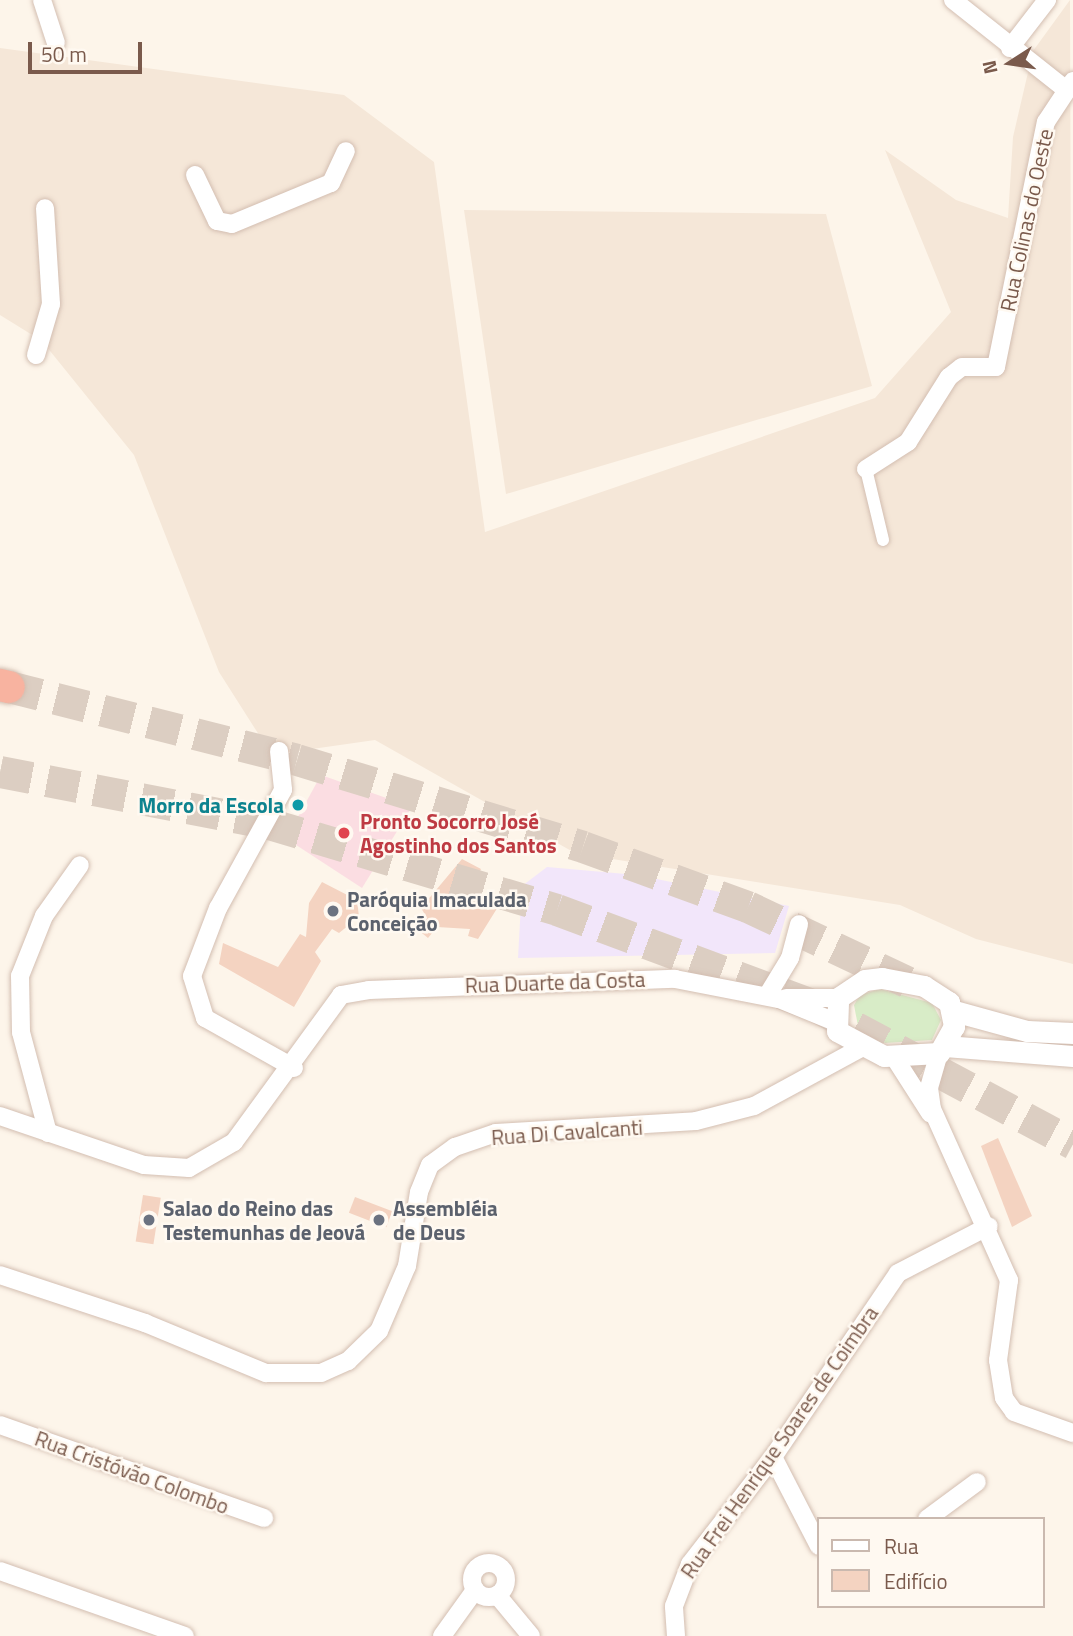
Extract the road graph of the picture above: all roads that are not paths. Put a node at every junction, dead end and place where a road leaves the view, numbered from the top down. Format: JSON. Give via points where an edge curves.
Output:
{"nodes":[{"id":1,"x":42,"y":0,"type":"edge"},
{"id":2,"x":953,"y":0,"type":"edge"},
{"id":3,"x":1046,"y":0,"type":"edge"},
{"id":4,"x":56,"y":43,"type":"dead end"},
{"id":5,"x":1010,"y":48,"type":"junction"},
{"id":6,"x":1069,"y":85,"type":"edge"},
{"id":7,"x":345,"y":151,"type":"dead end"},
{"id":8,"x":195,"y":175,"type":"dead end"},
{"id":9,"x":45,"y":208,"type":"dead end"},
{"id":10,"x":36,"y":355,"type":"dead end"},
{"id":11,"x":866,"y":469,"type":"joint"},
{"id":12,"x":883,"y":540,"type":"dead end"},
{"id":13,"x":279,"y":751,"type":"dead end"},
{"id":14,"x":80,"y":865,"type":"dead end"},
{"id":15,"x":799,"y":925,"type":"dead end"},
{"id":16,"x":773,"y":998,"type":"junction"},
{"id":17,"x":838,"y":998,"type":"junction"},
{"id":18,"x":954,"y":1011,"type":"junction"},
{"id":19,"x":833,"y":1021,"type":"junction"},
{"id":20,"x":1073,"y":1033,"type":"edge"},
{"id":21,"x":861,"y":1048,"type":"junction"},
{"id":22,"x":942,"y":1049,"type":"junction"},
{"id":23,"x":1073,"y":1056,"type":"edge"},
{"id":24,"x":894,"y":1057,"type":"junction"},
{"id":25,"x":294,"y":1068,"type":"junction"},
{"id":26,"x":0,"y":1116,"type":"edge"},
{"id":27,"x":940,"y":1127,"type":"junction"},
{"id":28,"x":48,"y":1133,"type":"junction"},
{"id":29,"x":989,"y":1226,"type":"junction"},
{"id":30,"x":0,"y":1275,"type":"edge"},
{"id":31,"x":0,"y":1425,"type":"edge"},
{"id":32,"x":1073,"y":1433,"type":"edge"},
{"id":33,"x":773,"y":1457,"type":"junction"},
{"id":34,"x":977,"y":1482,"type":"dead end"},
{"id":35,"x":930,"y":1517,"type":"edge"},
{"id":36,"x":264,"y":1518,"type":"dead end"},
{"id":37,"x":818,"y":1544,"type":"edge"},
{"id":38,"x":0,"y":1571,"type":"edge"},
{"id":39,"x":475,"y":1590,"type":"junction"},
{"id":40,"x":497,"y":1595,"type":"junction"},
{"id":41,"x":185,"y":1636,"type":"edge"},
{"id":42,"x":442,"y":1636,"type":"edge"},
{"id":43,"x":531,"y":1636,"type":"edge"},
{"id":44,"x":676,"y":1636,"type":"edge"}],
"edges":[{"from":1,"to":4,"type":"street"},
{"from":2,"to":5,"type":"street"},
{"from":3,"to":5,"type":"street"},
{"from":5,"to":6,"type":"street"},
{"from":6,"to":11,"type":"street","name":"Rua Colinas do Oeste","via":[[1046,122],[996,367],[962,367],[949,377],[898,453]]},
{"from":7,"to":8,"type":"street","via":[[331,183],[232,224],[217,221]]},
{"from":9,"to":10,"type":"street","via":[[51,304]]},
{"from":11,"to":12,"type":"street"},
{"from":13,"to":25,"type":"street","via":[[284,789],[218,908],[192,976],[205,1018]]},
{"from":14,"to":28,"type":"street","via":[[44,916],[20,976],[21,1032]]},
{"from":15,"to":16,"type":"street"},
{"from":16,"to":17,"type":"street","name":"Rua Duarte da Costa"},
{"from":16,"to":19,"type":"street","name":"Rua Duarte da Costa"},
{"from":16,"to":25,"type":"street","name":"Rua Duarte da Costa","via":[[675,979],[627,977],[341,995]]},
{"from":17,"to":18,"type":"street","via":[[865,980],[895,978],[941,993]]},
{"from":17,"to":19,"type":"street"},
{"from":18,"to":20,"type":"street","via":[[1027,1031]]},
{"from":18,"to":22,"type":"street"},
{"from":19,"to":21,"type":"street"},
{"from":21,"to":24,"type":"street"},
{"from":21,"to":30,"type":"street","name":"Rua Di Cavalcanti","via":[[754,1106],[696,1121],[496,1133],[455,1147],[430,1165],[419,1192],[407,1266],[379,1331],[348,1360],[321,1373],[266,1373],[145,1323]]},
{"from":22,"to":23,"type":"street"},
{"from":22,"to":24,"type":"street"},
{"from":22,"to":27,"type":"street","via":[[929,1088]]},
{"from":24,"to":27,"type":"street"},
{"from":25,"to":28,"type":"street","via":[[234,1142],[189,1168],[144,1165]]},
{"from":26,"to":28,"type":"street"},
{"from":27,"to":29,"type":"street"},
{"from":29,"to":32,"type":"street","via":[[1009,1280],[999,1360],[1004,1398],[1014,1412]]},
{"from":29,"to":33,"type":"street","name":"Rua Frei Henrique Soares de Coimbra","via":[[898,1273]]},
{"from":31,"to":36,"type":"street","name":"Rua Cristóvão Colombo"},
{"from":33,"to":37,"type":"street"},
{"from":33,"to":44,"type":"street","name":"Rua Frei Henrique Soares de Coimbra","via":[[690,1564],[674,1606]]},
{"from":34,"to":35,"type":"street"},
{"from":38,"to":41,"type":"street"},
{"from":39,"to":40,"type":"street"},
{"from":39,"to":40,"type":"street","via":[[474,1572],[489,1563],[503,1572]]},
{"from":39,"to":42,"type":"street"},
{"from":40,"to":43,"type":"street"}]}
